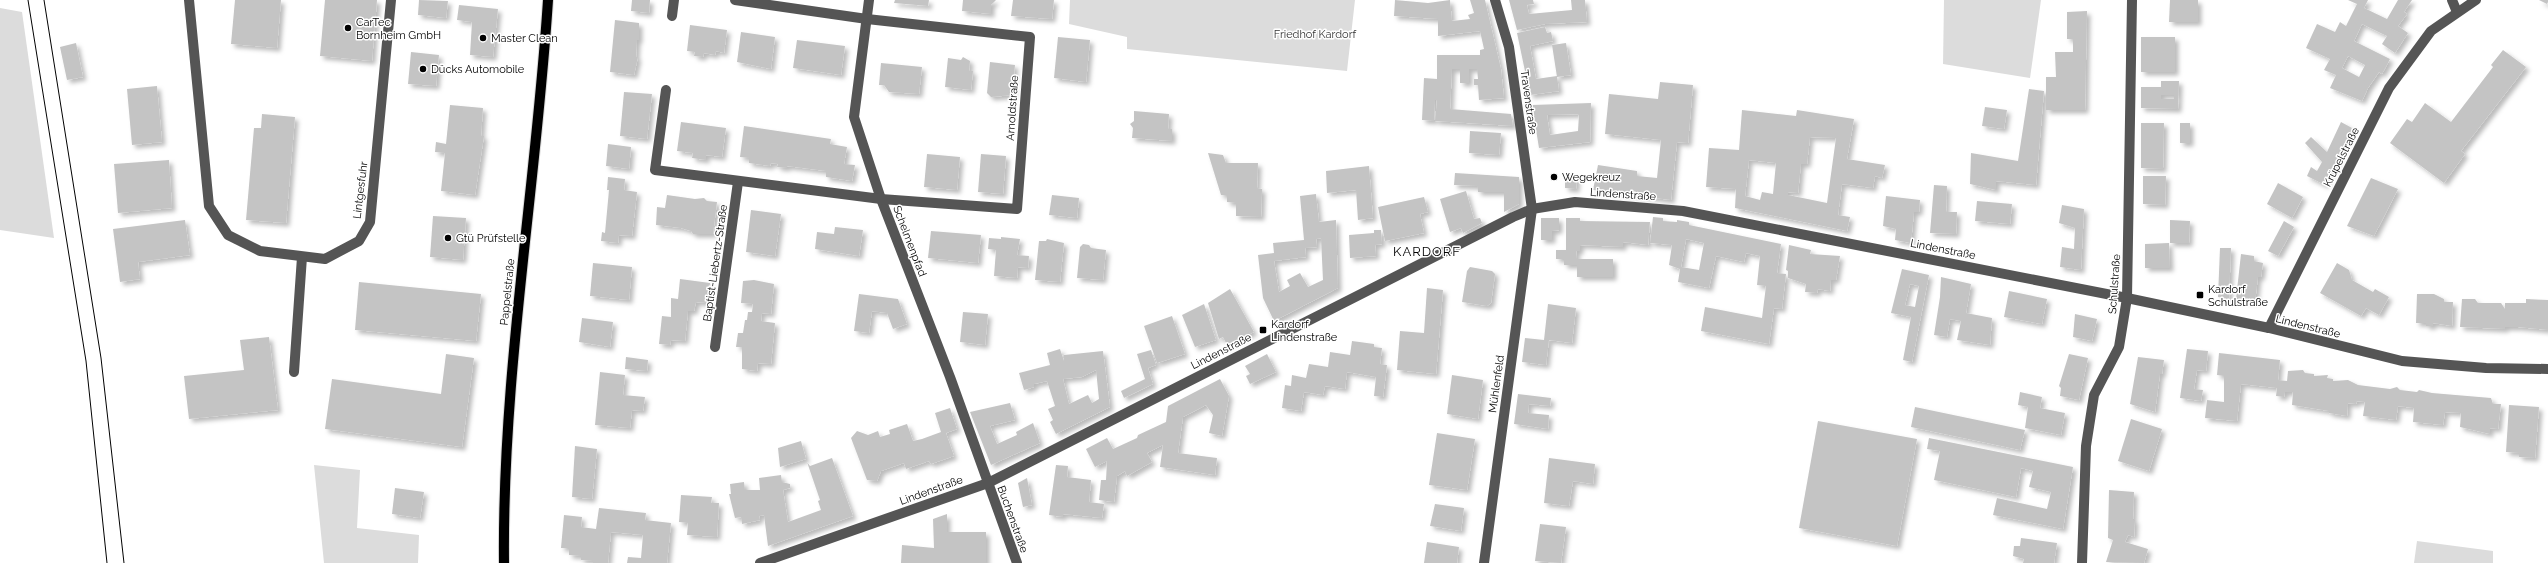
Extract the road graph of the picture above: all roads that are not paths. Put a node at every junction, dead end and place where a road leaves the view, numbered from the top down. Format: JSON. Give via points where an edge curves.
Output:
{"nodes":[{"id":1,"x":190,"y":0,"type":"edge"},
{"id":2,"x":391,"y":0,"type":"edge"},
{"id":3,"x":548,"y":0,"type":"edge"},
{"id":4,"x":674,"y":0,"type":"edge"},
{"id":5,"x":735,"y":0,"type":"edge"},
{"id":6,"x":869,"y":0,"type":"edge"},
{"id":7,"x":1495,"y":0,"type":"edge"},
{"id":8,"x":2132,"y":0,"type":"edge"},
{"id":9,"x":2452,"y":0,"type":"edge"},
{"id":10,"x":2476,"y":0,"type":"edge"},
{"id":11,"x":2457,"y":12,"type":"junction"},
{"id":12,"x":672,"y":16,"type":"dead end"},
{"id":13,"x":867,"y":19,"type":"junction"},
{"id":14,"x":666,"y":90,"type":"dead end"},
{"id":15,"x":738,"y":182,"type":"junction"},
{"id":16,"x":881,"y":199,"type":"junction"},
{"id":17,"x":1532,"y":209,"type":"junction"},
{"id":18,"x":302,"y":257,"type":"junction"},
{"id":19,"x":2127,"y":298,"type":"junction"},
{"id":20,"x":2268,"y":328,"type":"junction"},
{"id":21,"x":715,"y":347,"type":"dead end"},
{"id":22,"x":2548,"y":370,"type":"edge"},
{"id":23,"x":294,"y":372,"type":"dead end"},
{"id":24,"x":988,"y":483,"type":"junction"},
{"id":25,"x":504,"y":563,"type":"edge"},
{"id":26,"x":760,"y":563,"type":"edge"},
{"id":27,"x":1017,"y":563,"type":"edge"},
{"id":28,"x":1484,"y":563,"type":"edge"},
{"id":29,"x":2082,"y":563,"type":"edge"}],
"edges":[{"from":1,"to":18,"type":"street","name":"Lintgesfuhr","via":[[209,206],[228,235],[244,244],[260,251]]},
{"from":2,"to":18,"type":"street","name":"Lintgesfuhr","via":[[370,222],[359,241],[343,251],[325,258]]},
{"from":3,"to":25,"type":"main road","name":"Pappelstraße","via":[[543,79],[511,371],[504,506]]},
{"from":4,"to":12,"type":"street"},
{"from":5,"to":13,"type":"street"},
{"from":6,"to":13,"type":"street","name":"Schelmenpfad"},
{"from":7,"to":17,"type":"street","name":"Travenstraße","via":[[1509,47]]},
{"from":8,"to":19,"type":"street","name":"Schulstraße"},
{"from":9,"to":11,"type":"street"},
{"from":10,"to":11,"type":"street","name":"Krüpelstraße"},
{"from":11,"to":20,"type":"street","name":"Krüpelstraße","via":[[2431,31],[2389,88]]},
{"from":13,"to":16,"type":"street","name":"Schelmenpfad","via":[[854,118]]},
{"from":13,"to":16,"type":"street","name":"Arnoldstraße","via":[[1030,37],[1017,209]]},
{"from":14,"to":15,"type":"street","via":[[655,170]]},
{"from":15,"to":16,"type":"street"},
{"from":15,"to":21,"type":"street","name":"Baptist-Liebertz-Straße"},
{"from":16,"to":24,"type":"street","name":"Schelmenpfad"},
{"from":17,"to":19,"type":"street","name":"Lindenstraße","via":[[1575,202],[1684,211]]},
{"from":17,"to":24,"type":"street","name":"Lindenstraße"},
{"from":17,"to":28,"type":"street","name":"Mühlenfeld"},
{"from":18,"to":23,"type":"street"},
{"from":19,"to":20,"type":"street","name":"Lindenstraße"},
{"from":19,"to":29,"type":"street","name":"Schulstraße","via":[[2119,347],[2094,395],[2086,446]]},
{"from":20,"to":22,"type":"street","name":"Lindenstraße","via":[[2402,361]]},
{"from":24,"to":26,"type":"street","name":"Lindenstraße"},
{"from":24,"to":27,"type":"street","name":"Buchenstraße"}]}
